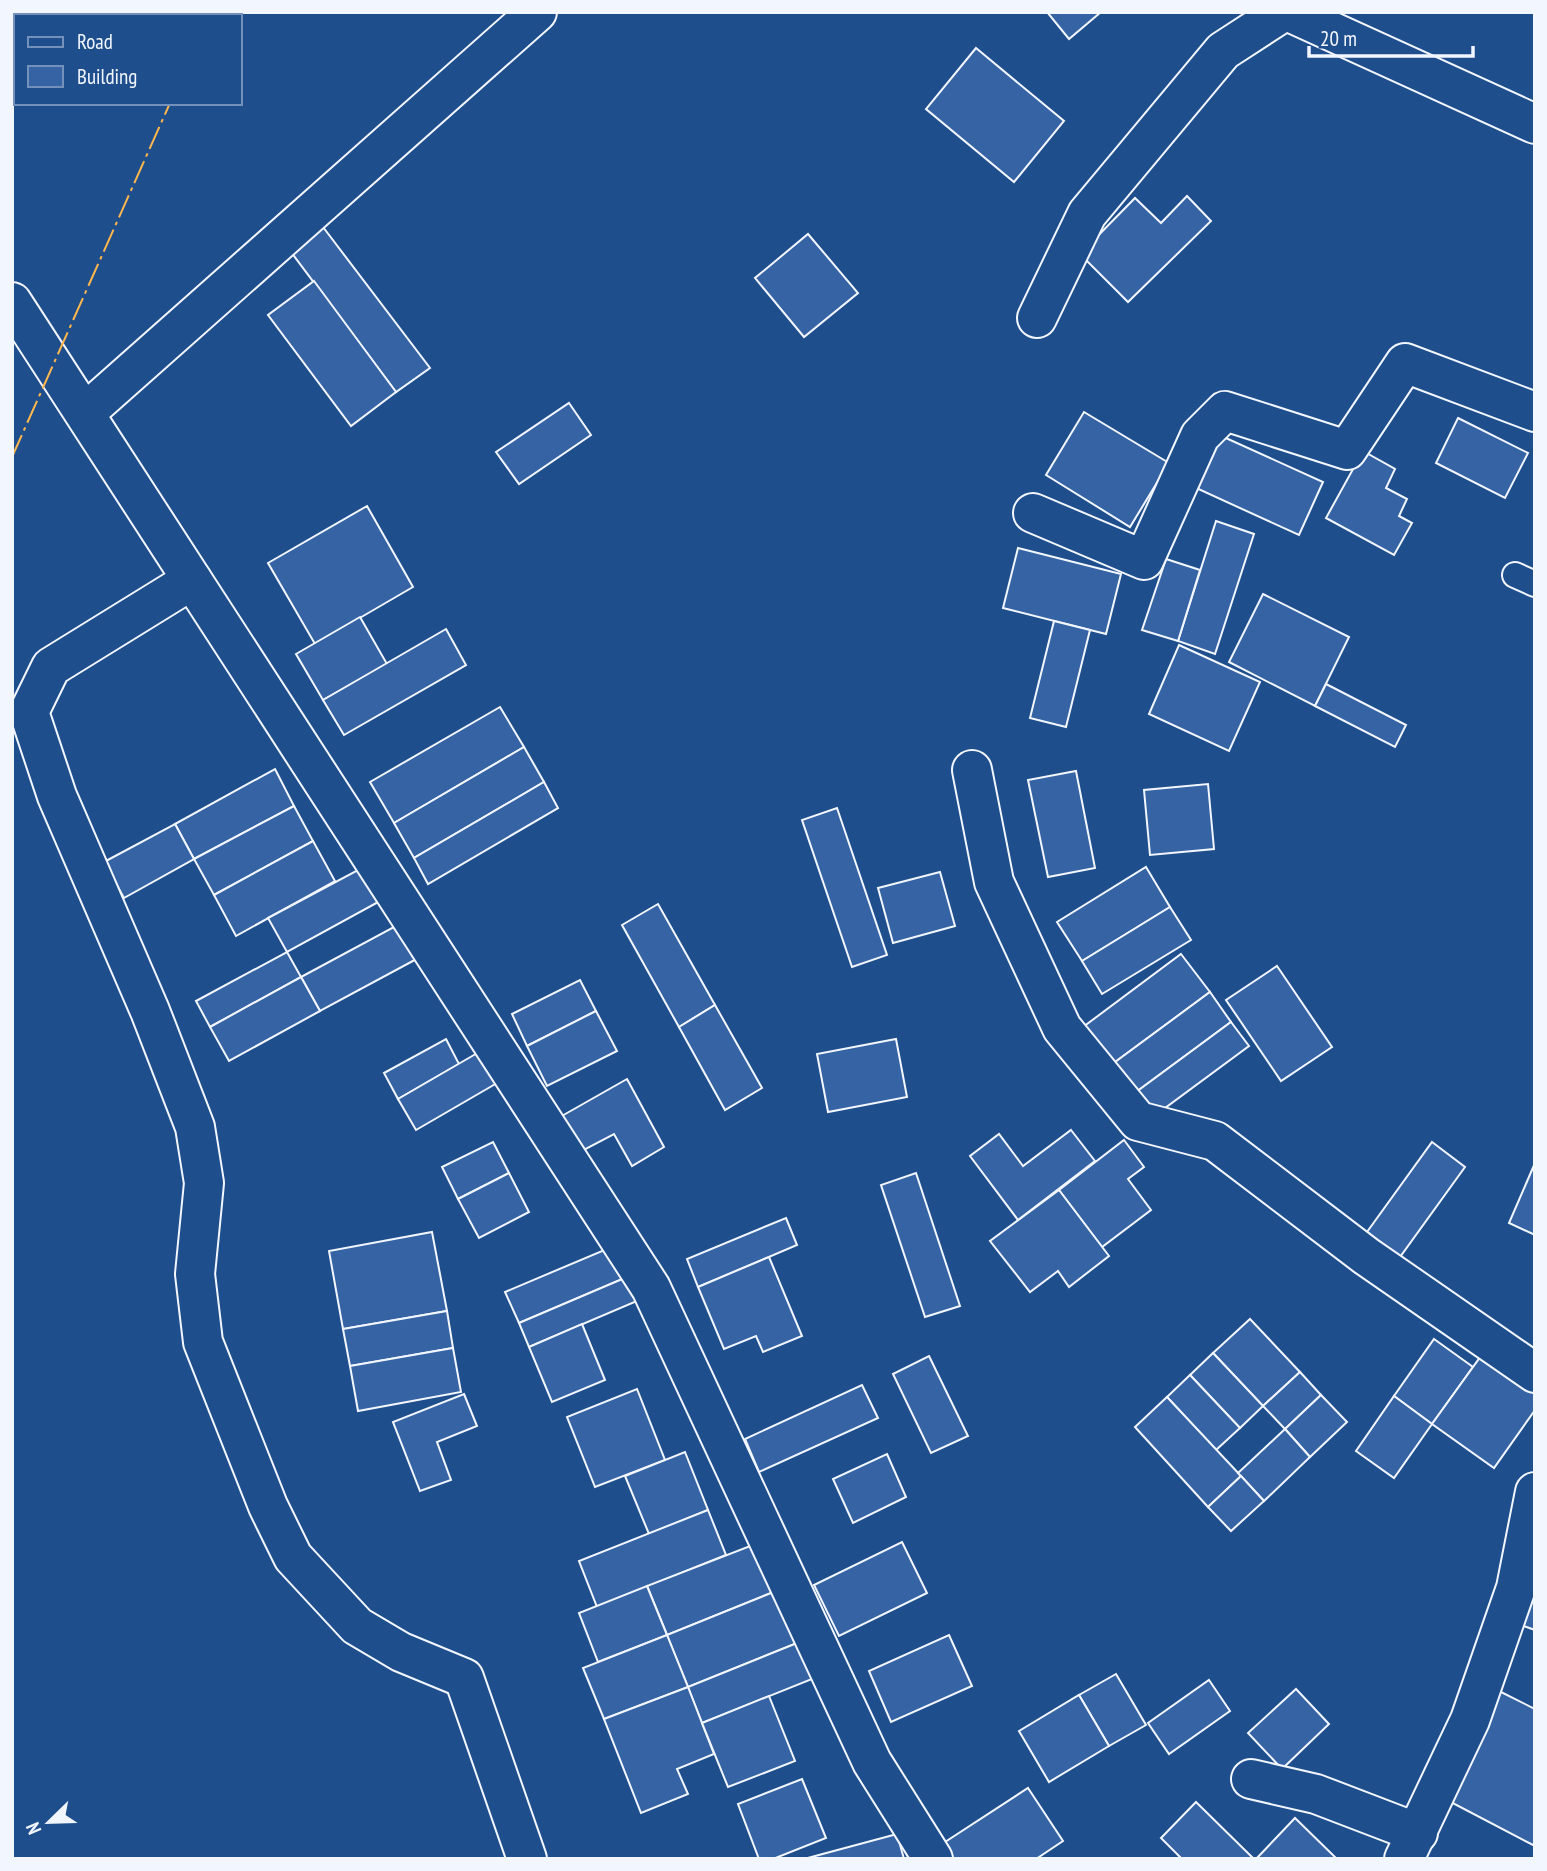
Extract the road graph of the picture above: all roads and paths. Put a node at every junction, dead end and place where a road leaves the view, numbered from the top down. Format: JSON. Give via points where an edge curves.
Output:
{"nodes":[{"id":1,"x":537,"y":12,"type":"edge"},
{"id":2,"x":1283,"y":12,"type":"edge"},
{"id":3,"x":1289,"y":12,"type":"edge"},
{"id":4,"x":1535,"y":124,"type":"edge"},
{"id":5,"x":12,"y":302,"type":"edge"},
{"id":6,"x":1037,"y":318,"type":"dead end"},
{"id":7,"x":1535,"y":412,"type":"edge"},
{"id":8,"x":85,"y":413,"type":"junction"},
{"id":9,"x":1033,"y":513,"type":"dead end"},
{"id":10,"x":192,"y":580,"type":"junction"},
{"id":11,"x":972,"y":770,"type":"dead end"},
{"id":12,"x":1535,"y":1373,"type":"edge"},
{"id":13,"x":1535,"y":1492,"type":"edge"},
{"id":14,"x":1251,"y":1779,"type":"dead end"},
{"id":15,"x":1411,"y":1846,"type":"edge"},
{"id":16,"x":527,"y":1859,"type":"edge"},
{"id":17,"x":933,"y":1859,"type":"edge"}],
"edges":[{"from":1,"to":8,"type":"street"},
{"from":2,"to":6,"type":"street","via":[[1223,51],[1087,214]]},
{"from":3,"to":4,"type":"street"},
{"from":5,"to":8,"type":"street"},
{"from":7,"to":9,"type":"street","via":[[1405,363],[1347,450],[1225,411],[1200,436],[1144,559]]},
{"from":8,"to":10,"type":"street"},
{"from":10,"to":16,"type":"street","via":[[51,667],[29,712],[57,796],[195,1127],[204,1183],[195,1274],[203,1342],[268,1506],[293,1557],[357,1626],[401,1652],[464,1678]]},
{"from":10,"to":17,"type":"street","via":[[651,1288],[872,1762]]},
{"from":11,"to":12,"type":"street","via":[[994,883],[1062,1028],[1138,1121],[1215,1141],[1366,1256]]},
{"from":13,"to":15,"type":"street","via":[[1516,1588],[1470,1720]]},
{"from":14,"to":15,"type":"street","via":[[1315,1794]]}]}
